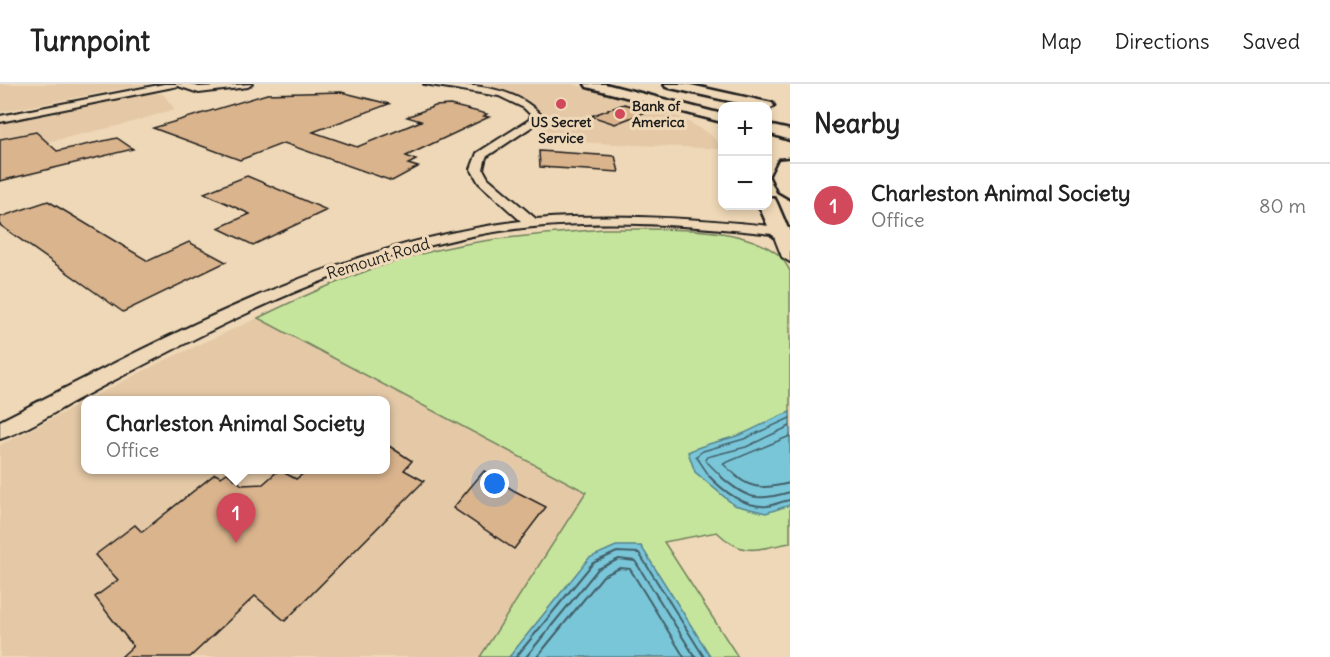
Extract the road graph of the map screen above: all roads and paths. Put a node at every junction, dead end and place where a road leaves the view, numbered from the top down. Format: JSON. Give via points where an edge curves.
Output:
{"nodes":[{"id":1,"x":156,"y":84,"type":"edge"},
{"id":2,"x":178,"y":84,"type":"edge"},
{"id":3,"x":248,"y":84,"type":"edge"},
{"id":4,"x":428,"y":84,"type":"edge"},
{"id":5,"x":600,"y":85,"type":"edge"},
{"id":6,"x":667,"y":85,"type":"edge"},
{"id":7,"x":729,"y":102,"type":"edge"},
{"id":8,"x":737,"y":102,"type":"edge"},
{"id":9,"x":718,"y":111,"type":"edge"},
{"id":10,"x":772,"y":113,"type":"edge"},
{"id":11,"x":0,"y":116,"type":"edge"},
{"id":12,"x":718,"y":117,"type":"edge"},
{"id":13,"x":790,"y":129,"type":"edge"},
{"id":14,"x":772,"y":130,"type":"edge"},
{"id":15,"x":715,"y":131,"type":"dead end"},
{"id":16,"x":790,"y":135,"type":"edge"},
{"id":17,"x":790,"y":164,"type":"edge"},
{"id":18,"x":788,"y":194,"type":"edge"},
{"id":19,"x":772,"y":210,"type":"edge"},
{"id":20,"x":533,"y":224,"type":"junction"},
{"id":21,"x":784,"y":231,"type":"edge"},
{"id":22,"x":790,"y":257,"type":"edge"},
{"id":23,"x":0,"y":431,"type":"edge"}],
"edges":[{"from":1,"to":11,"type":"street"},
{"from":2,"to":3,"type":"street","via":[[199,90]]},
{"from":2,"to":11,"type":"street"},
{"from":4,"to":20,"type":"street","via":[[500,95],[522,102],[536,115],[533,122],[481,155],[477,169],[483,180]]},
{"from":5,"to":9,"type":"highway"},
{"from":5,"to":12,"type":"highway"},
{"from":5,"to":15,"type":"highway","via":[[684,113]]},
{"from":6,"to":7,"type":"highway"},
{"from":6,"to":8,"type":"highway"},
{"from":10,"to":13,"type":"highway"},
{"from":14,"to":16,"type":"highway"},
{"from":17,"to":18,"type":"highway","via":[[785,164],[780,176]]},
{"from":19,"to":21,"type":"highway"},
{"from":20,"to":21,"type":"street","name":"Remount Road","via":[[640,220]]},
{"from":20,"to":23,"type":"street","name":"Remount Road","via":[[448,237],[344,266],[229,313]]},
{"from":21,"to":22,"type":"street"}]}
